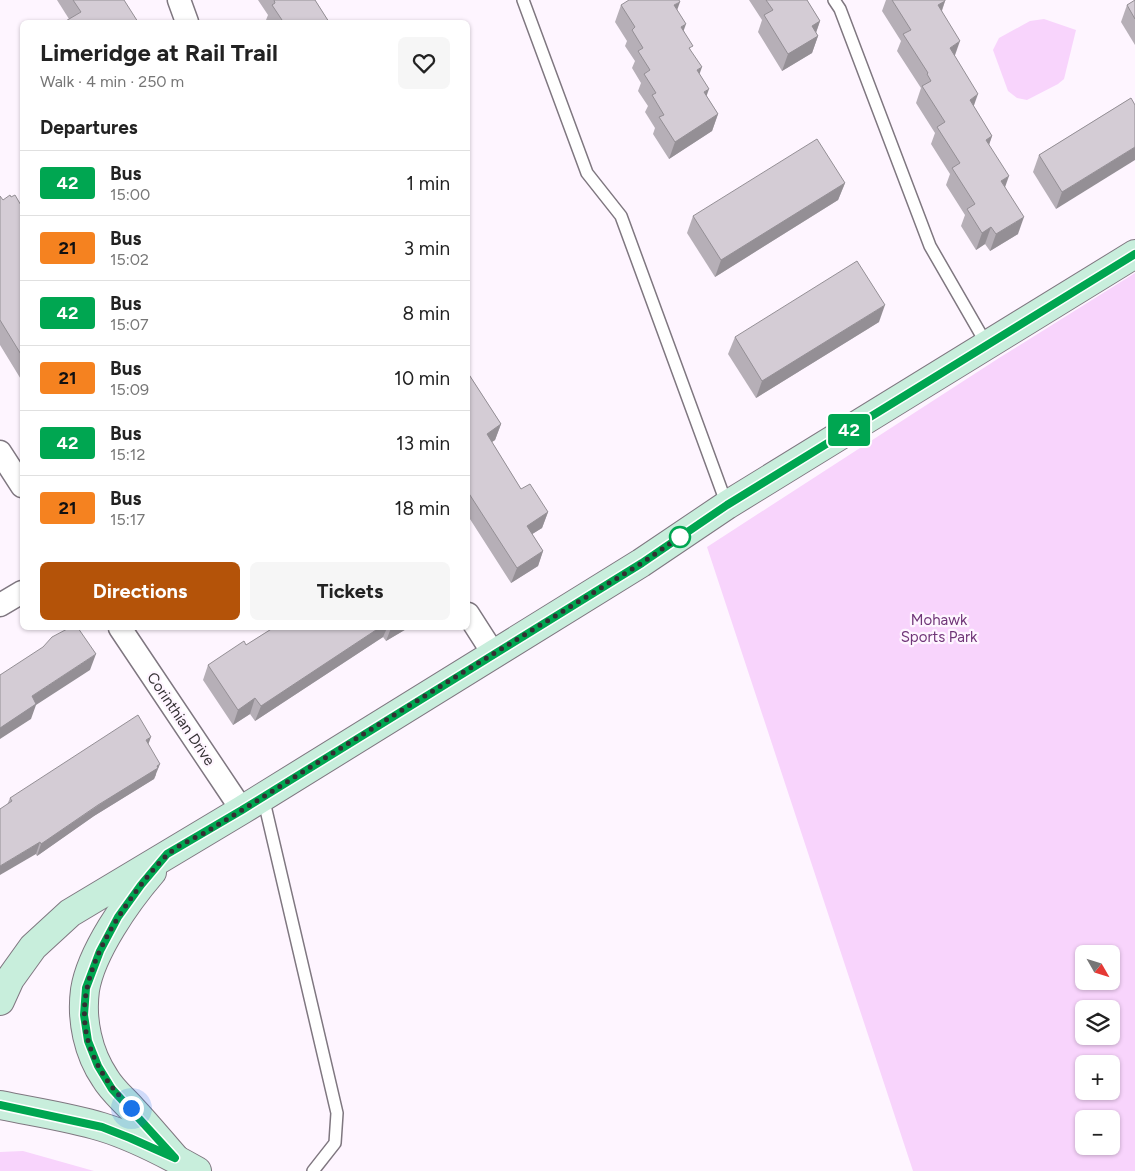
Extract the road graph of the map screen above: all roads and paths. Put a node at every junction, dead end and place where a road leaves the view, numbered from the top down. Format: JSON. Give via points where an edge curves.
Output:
{"nodes":[{"id":1,"x":179,"y":0,"type":"edge"},
{"id":2,"x":523,"y":0,"type":"edge"},
{"id":3,"x":834,"y":0,"type":"edge"},
{"id":4,"x":186,"y":20,"type":"edge"},
{"id":5,"x":1135,"y":254,"type":"edge"},
{"id":6,"x":987,"y":345,"type":"junction"},
{"id":7,"x":0,"y":452,"type":"edge"},
{"id":8,"x":20,"y":483,"type":"edge"},
{"id":9,"x":727,"y":505,"type":"junction"},
{"id":10,"x":20,"y":593,"type":"edge"},
{"id":11,"x":0,"y":606,"type":"edge"},
{"id":12,"x":470,"y":617,"type":"edge"},
{"id":13,"x":122,"y":630,"type":"edge"},
{"id":14,"x":493,"y":654,"type":"junction"},
{"id":15,"x":253,"y":804,"type":"junction"},
{"id":16,"x":167,"y":854,"type":"junction"},
{"id":17,"x":0,"y":1001,"type":"edge"},
{"id":18,"x":0,"y":1105,"type":"edge"},
{"id":19,"x":186,"y":1165,"type":"edge"},
{"id":20,"x":312,"y":1171,"type":"edge"}],
"edges":[{"from":1,"to":4,"type":"street"},
{"from":2,"to":9,"type":"lane","via":[[587,173],[622,216]]},
{"from":3,"to":6,"type":"lane","via":[[930,246]]},
{"from":5,"to":6,"type":"street"},
{"from":6,"to":9,"type":"street"},
{"from":7,"to":8,"type":"street"},
{"from":9,"to":14,"type":"street","via":[[642,563]]},
{"from":10,"to":11,"type":"street"},
{"from":12,"to":14,"type":"street"},
{"from":13,"to":15,"type":"street","name":"Corinthian Drive"},
{"from":14,"to":15,"type":"street"},
{"from":15,"to":16,"type":"street"},
{"from":15,"to":20,"type":"lane","via":[[337,1113],[335,1143]]},
{"from":16,"to":17,"type":"street","via":[[70,914],[33,947],[10,979]]},
{"from":16,"to":19,"type":"street","via":[[129,900],[108,934],[86,988],[84,1015],[92,1054],[112,1089]]},
{"from":18,"to":19,"type":"street","via":[[102,1127]]}]}
